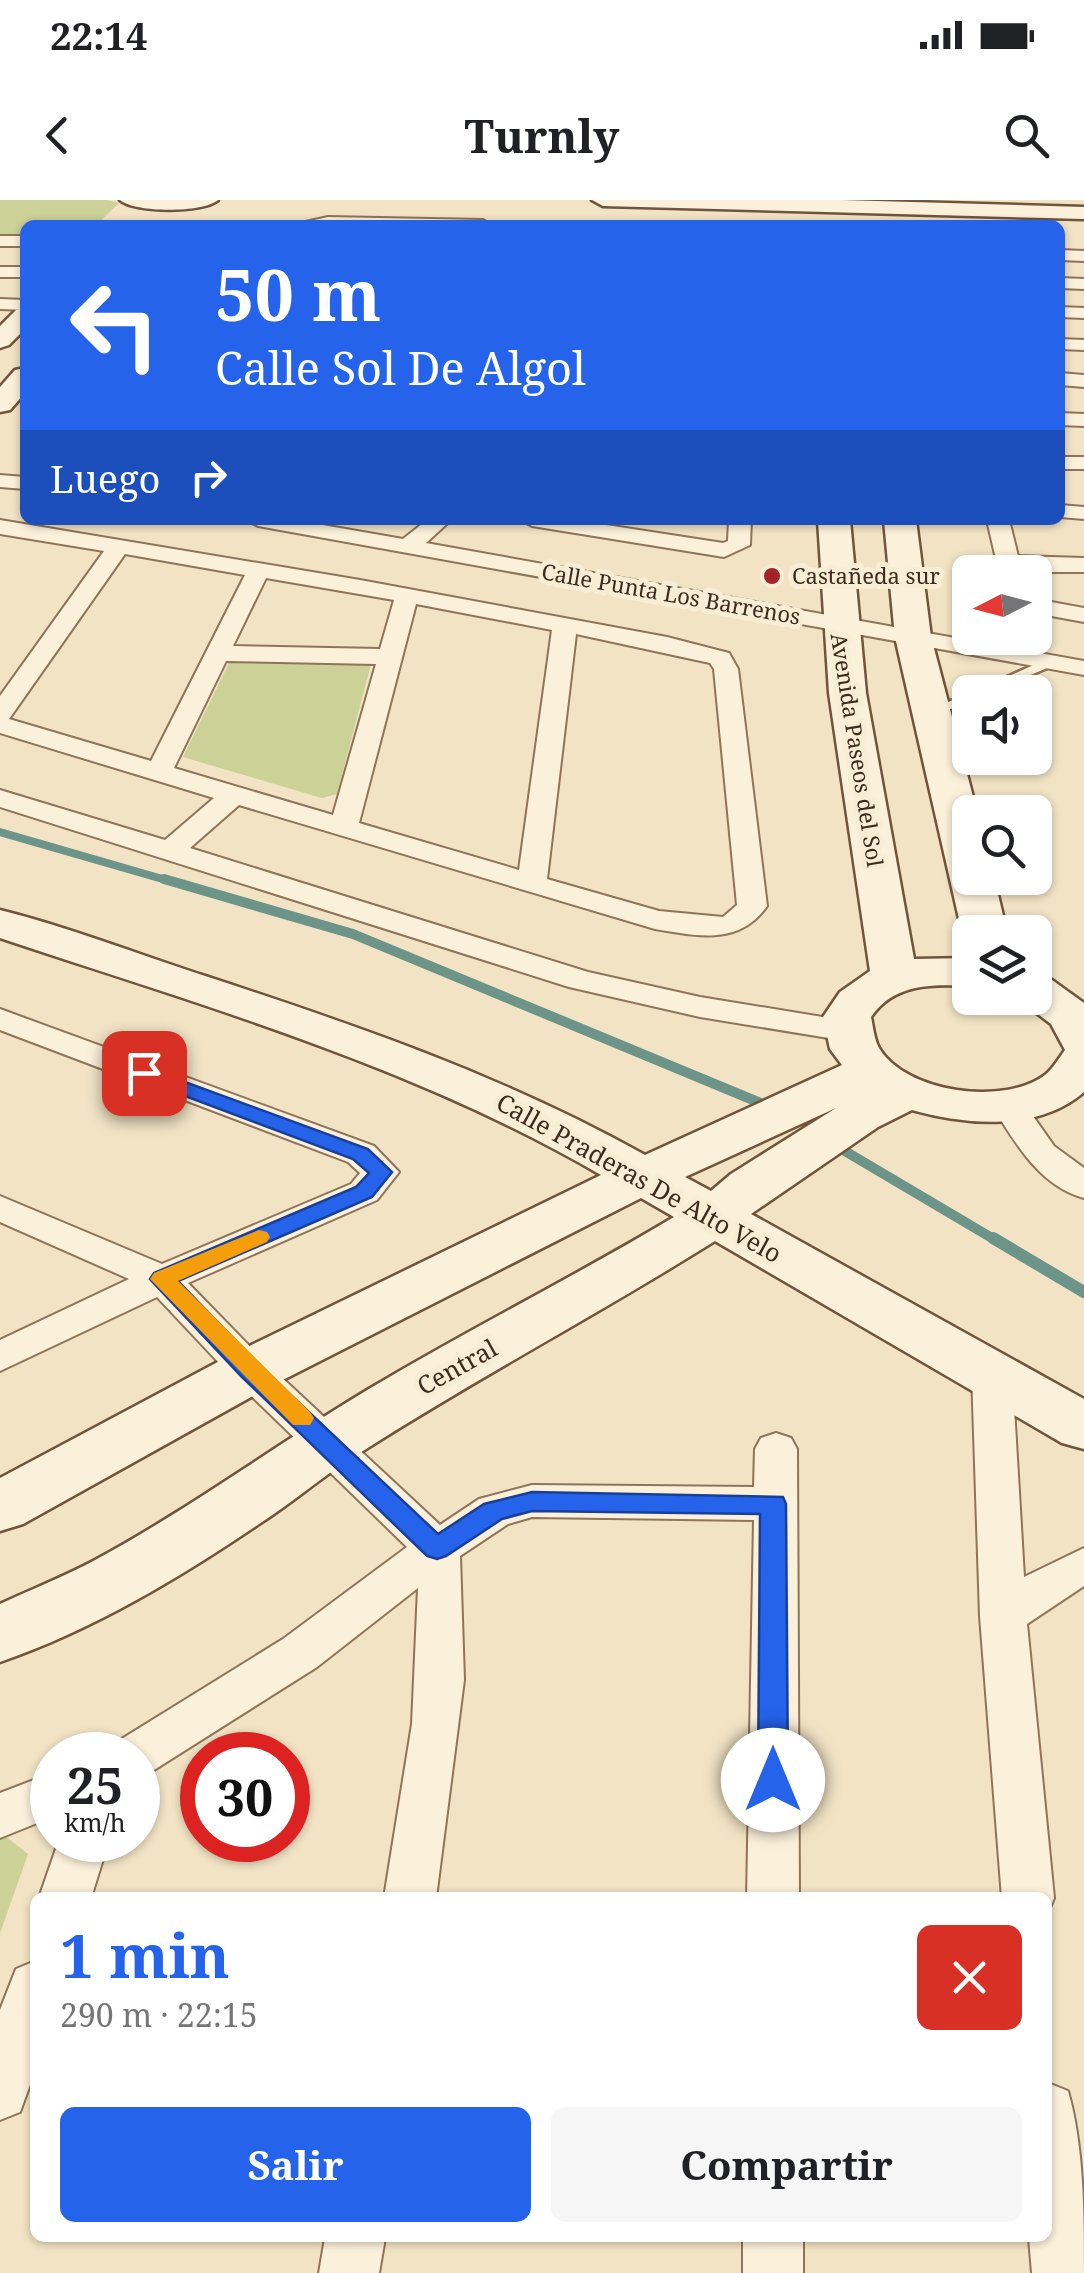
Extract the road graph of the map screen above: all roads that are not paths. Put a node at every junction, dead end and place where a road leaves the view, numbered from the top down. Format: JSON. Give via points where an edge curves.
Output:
{"nodes":[{"id":1,"x":132,"y":200,"type":"edge"},
{"id":2,"x":603,"y":200,"type":"edge"},
{"id":3,"x":973,"y":200,"type":"edge"},
{"id":4,"x":140,"y":201,"type":"edge"},
{"id":5,"x":197,"y":201,"type":"edge"},
{"id":6,"x":1084,"y":204,"type":"edge"},
{"id":7,"x":820,"y":210,"type":"edge"},
{"id":8,"x":865,"y":211,"type":"edge"},
{"id":9,"x":1084,"y":213,"type":"edge"},
{"id":10,"x":121,"y":220,"type":"edge"},
{"id":11,"x":172,"y":220,"type":"edge"},
{"id":12,"x":20,"y":320,"type":"edge"},
{"id":13,"x":0,"y":340,"type":"edge"},
{"id":14,"x":20,"y":383,"type":"edge"},
{"id":15,"x":0,"y":404,"type":"edge"},
{"id":16,"x":287,"y":525,"type":"edge"},
{"id":17,"x":410,"y":525,"type":"edge"},
{"id":18,"x":431,"y":525,"type":"edge"},
{"id":19,"x":593,"y":525,"type":"edge"},
{"id":20,"x":740,"y":525,"type":"edge"},
{"id":21,"x":834,"y":525,"type":"edge"},
{"id":22,"x":901,"y":525,"type":"edge"},
{"id":23,"x":999,"y":525,"type":"edge"},
{"id":24,"x":0,"y":527,"type":"edge"},
{"id":25,"x":398,"y":544,"type":"junction"},
{"id":26,"x":120,"y":546,"type":"junction"},
{"id":27,"x":1006,"y":555,"type":"edge"},
{"id":28,"x":1084,"y":565,"type":"edge"},
{"id":29,"x":1052,"y":566,"type":"edge"},
{"id":30,"x":259,"y":570,"type":"junction"},
{"id":31,"x":407,"y":596,"type":"junction"},
{"id":32,"x":1052,"y":609,"type":"edge"},
{"id":33,"x":1084,"y":615,"type":"edge"},
{"id":34,"x":837,"y":624,"type":"junction"},
{"id":35,"x":565,"y":625,"type":"junction"},
{"id":36,"x":913,"y":637,"type":"junction"},
{"id":37,"x":218,"y":653,"type":"junction"},
{"id":38,"x":390,"y":658,"type":"junction"},
{"id":39,"x":1049,"y":662,"type":"junction"},
{"id":40,"x":1084,"y":668,"type":"edge"},
{"id":41,"x":1020,"y":675,"type":"edge"},
{"id":42,"x":952,"y":704,"type":"edge"},
{"id":43,"x":931,"y":712,"type":"junction"},
{"id":44,"x":0,"y":714,"type":"edge"},
{"id":45,"x":0,"y":725,"type":"edge"},
{"id":46,"x":159,"y":772,"type":"junction"},
{"id":47,"x":234,"y":794,"type":"junction"},
{"id":48,"x":952,"y":797,"type":"edge"},
{"id":49,"x":0,"y":798,"type":"edge"},
{"id":50,"x":344,"y":826,"type":"junction"},
{"id":51,"x":170,"y":851,"type":"junction"},
{"id":52,"x":532,"y":883,"type":"junction"},
{"id":53,"x":0,"y":923,"type":"edge"},
{"id":54,"x":952,"y":971,"type":"edge"},
{"id":55,"x":895,"y":978,"type":"junction"},
{"id":56,"x":0,"y":1019,"type":"edge"},
{"id":57,"x":1084,"y":1058,"type":"edge"},
{"id":58,"x":861,"y":1082,"type":"junction"},
{"id":59,"x":1009,"y":1106,"type":"junction"},
{"id":60,"x":668,"y":1166,"type":"junction"},
{"id":61,"x":1084,"y":1186,"type":"edge"},
{"id":62,"x":732,"y":1202,"type":"junction"},
{"id":63,"x":0,"y":1208,"type":"edge"},
{"id":64,"x":162,"y":1279,"type":"junction"},
{"id":65,"x":0,"y":1357,"type":"edge"},
{"id":66,"x":250,"y":1371,"type":"junction"},
{"id":67,"x":992,"y":1373,"type":"junction"},
{"id":68,"x":1084,"y":1427,"type":"edge"},
{"id":69,"x":328,"y":1443,"type":"junction"},
{"id":70,"x":776,"y":1448,"type":"dead end"},
{"id":71,"x":773,"y":1504,"type":"junction"},
{"id":72,"x":0,"y":1507,"type":"edge"},
{"id":73,"x":437,"y":1549,"type":"junction"},
{"id":74,"x":1084,"y":1566,"type":"edge"},
{"id":75,"x":1002,"y":1616,"type":"junction"},
{"id":76,"x":0,"y":1634,"type":"edge"},
{"id":77,"x":160,"y":1741,"type":"edge"},
{"id":78,"x":30,"y":1804,"type":"edge"},
{"id":79,"x":0,"y":1816,"type":"edge"},
{"id":80,"x":77,"y":1862,"type":"edge"},
{"id":81,"x":67,"y":1892,"type":"edge"},
{"id":82,"x":411,"y":1892,"type":"edge"},
{"id":83,"x":773,"y":1892,"type":"edge"},
{"id":84,"x":1027,"y":1892,"type":"edge"},
{"id":85,"x":30,"y":2003,"type":"edge"},
{"id":86,"x":0,"y":2092,"type":"edge"},
{"id":87,"x":1052,"y":2157,"type":"edge"},
{"id":88,"x":354,"y":2242,"type":"edge"},
{"id":89,"x":773,"y":2242,"type":"edge"},
{"id":90,"x":349,"y":2273,"type":"edge"},
{"id":91,"x":773,"y":2273,"type":"edge"},
{"id":92,"x":1062,"y":2273,"type":"edge"}],
"edges":[{"from":1,"to":4,"type":"street"},
{"from":2,"to":7,"type":"street"},
{"from":3,"to":6,"type":"street"},
{"from":4,"to":5,"type":"street"},
{"from":4,"to":10,"type":"street"},
{"from":5,"to":11,"type":"street"},
{"from":7,"to":8,"type":"street"},
{"from":8,"to":9,"type":"street"},
{"from":12,"to":13,"type":"street"},
{"from":14,"to":15,"type":"street"},
{"from":16,"to":25,"type":"street","name":"Calle Punta Los Barrenos"},
{"from":17,"to":25,"type":"street"},
{"from":18,"to":25,"type":"street"},
{"from":19,"to":20,"type":"street","via":[[724,550],[738,544]]},
{"from":21,"to":34,"type":"street","name":"Avenida Paseos del Sol"},
{"from":22,"to":36,"type":"street"},
{"from":23,"to":27,"type":"street"},
{"from":24,"to":26,"type":"street"},
{"from":25,"to":34,"type":"street","name":"Calle Punta Los Barrenos"},
{"from":26,"to":30,"type":"street"},
{"from":26,"to":44,"type":"street"},
{"from":28,"to":29,"type":"street"},
{"from":30,"to":31,"type":"street"},
{"from":30,"to":37,"type":"street"},
{"from":31,"to":35,"type":"street"},
{"from":31,"to":38,"type":"street"},
{"from":32,"to":33,"type":"street"},
{"from":34,"to":36,"type":"street","name":"Calle Punta Los Barrenos"},
{"from":34,"to":55,"type":"street","name":"Avenida Paseos del Sol"},
{"from":35,"to":52,"type":"street"},
{"from":35,"to":52,"type":"street","via":[[720,658],[752,906],[729,926],[703,926],[655,920]]},
{"from":36,"to":39,"type":"street","name":"Calle Punta Los Barrenos"},
{"from":36,"to":43,"type":"street"},
{"from":37,"to":38,"type":"street"},
{"from":37,"to":46,"type":"street"},
{"from":38,"to":50,"type":"street"},
{"from":39,"to":40,"type":"street","name":"Calle Punta Los Barrenos"},
{"from":39,"to":41,"type":"lane"},
{"from":42,"to":43,"type":"lane"},
{"from":43,"to":48,"type":"street"},
{"from":45,"to":46,"type":"street"},
{"from":46,"to":47,"type":"street"},
{"from":47,"to":50,"type":"street"},
{"from":47,"to":51,"type":"street"},
{"from":49,"to":51,"type":"street"},
{"from":50,"to":52,"type":"street"},
{"from":51,"to":58,"type":"street","via":[[580,980],[700,1007]]},
{"from":53,"to":60,"type":"street","name":"Calle Praderas De Alto Velo","via":[[290,1018]]},
{"from":54,"to":55,"type":"street"},
{"from":55,"to":58,"type":"street","via":[[853,1005]]},
{"from":56,"to":64,"type":"street","via":[[361,1154],[381,1172],[364,1192]]},
{"from":57,"to":59,"type":"street","via":[[1068,1084]]},
{"from":58,"to":59,"type":"street","via":[[958,1105]]},
{"from":58,"to":60,"type":"street"},
{"from":58,"to":62,"type":"street","name":"Central"},
{"from":59,"to":61,"type":"street","via":[[1041,1154]]},
{"from":60,"to":62,"type":"street","name":"Calle Praderas De Alto Velo"},
{"from":60,"to":66,"type":"street"},
{"from":62,"to":67,"type":"street","name":"Calle Praderas De Alto Velo"},
{"from":62,"to":69,"type":"street","name":"Central"},
{"from":63,"to":64,"type":"street"},
{"from":64,"to":65,"type":"street"},
{"from":64,"to":66,"type":"street"},
{"from":66,"to":69,"type":"street"},
{"from":66,"to":72,"type":"street"},
{"from":67,"to":68,"type":"street","name":"Calle Praderas De Alto Velo"},
{"from":67,"to":75,"type":"street"},
{"from":69,"to":73,"type":"street"},
{"from":69,"to":76,"type":"street","name":"Central","via":[[118,1579]]},
{"from":70,"to":71,"type":"street"},
{"from":71,"to":73,"type":"street","via":[[532,1502],[494,1511]]},
{"from":71,"to":83,"type":"street"},
{"from":73,"to":77,"type":"street","via":[[300,1653]]},
{"from":73,"to":82,"type":"street","via":[[443,1636],[436,1739]]},
{"from":74,"to":75,"type":"street"},
{"from":75,"to":84,"type":"street"},
{"from":78,"to":79,"type":"street"},
{"from":80,"to":81,"type":"street"},
{"from":85,"to":86,"type":"street"},
{"from":87,"to":92,"type":"street"},
{"from":88,"to":90,"type":"street"},
{"from":89,"to":91,"type":"street"}]}
